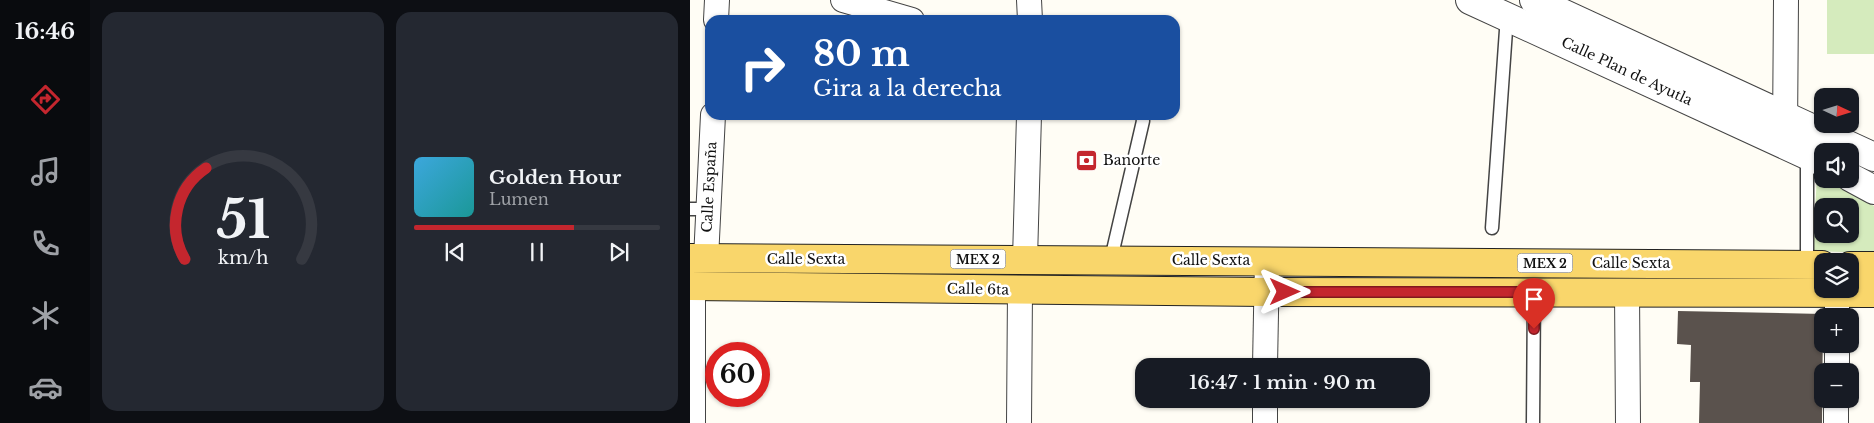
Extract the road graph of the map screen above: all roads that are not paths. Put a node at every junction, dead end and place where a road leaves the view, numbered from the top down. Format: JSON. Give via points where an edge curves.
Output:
{"nodes":[{"id":1,"x":717,"y":0,"type":"edge"},
{"id":2,"x":843,"y":0,"type":"edge"},
{"id":3,"x":1029,"y":0,"type":"edge"},
{"id":4,"x":1470,"y":0,"type":"edge"},
{"id":5,"x":1534,"y":0,"type":"edge"},
{"id":6,"x":1786,"y":0,"type":"edge"},
{"id":7,"x":716,"y":15,"type":"edge"},
{"id":8,"x":895,"y":15,"type":"edge"},
{"id":9,"x":1030,"y":15,"type":"edge"},
{"id":10,"x":1507,"y":16,"type":"junction"},
{"id":11,"x":1785,"y":115,"type":"junction"},
{"id":12,"x":711,"y":120,"type":"edge"},
{"id":13,"x":1029,"y":120,"type":"edge"},
{"id":14,"x":1143,"y":120,"type":"edge"},
{"id":15,"x":1805,"y":153,"type":"edge"},
{"id":16,"x":1874,"y":156,"type":"edge"},
{"id":17,"x":1859,"y":182,"type":"edge"},
{"id":18,"x":1874,"y":190,"type":"edge"},
{"id":19,"x":699,"y":209,"type":"edge"},
{"id":20,"x":1492,"y":228,"type":"dead end"},
{"id":21,"x":1814,"y":254,"type":"edge"},
{"id":22,"x":698,"y":258,"type":"edge"},
{"id":23,"x":1025,"y":259,"type":"junction"},
{"id":24,"x":1111,"y":259,"type":"junction"},
{"id":25,"x":1267,"y":260,"type":"junction"},
{"id":26,"x":1814,"y":265,"type":"edge"},
{"id":27,"x":1859,"y":266,"type":"edge"},
{"id":28,"x":1874,"y":266,"type":"edge"},
{"id":29,"x":692,"y":286,"type":"edge"},
{"id":30,"x":1020,"y":290,"type":"junction"},
{"id":31,"x":1266,"y":292,"type":"junction"},
{"id":32,"x":1534,"y":292,"type":"junction"},
{"id":33,"x":1627,"y":292,"type":"junction"},
{"id":34,"x":1874,"y":293,"type":"edge"},
{"id":35,"x":1837,"y":304,"type":"edge"},
{"id":36,"x":1265,"y":358,"type":"edge"},
{"id":37,"x":691,"y":394,"type":"edge"},
{"id":38,"x":1265,"y":408,"type":"edge"},
{"id":39,"x":1836,"y":408,"type":"edge"},
{"id":40,"x":692,"y":423,"type":"edge"},
{"id":41,"x":1019,"y":423,"type":"edge"},
{"id":42,"x":1265,"y":423,"type":"edge"},
{"id":43,"x":1533,"y":423,"type":"edge"},
{"id":44,"x":1628,"y":423,"type":"edge"},
{"id":45,"x":1836,"y":423,"type":"edge"}],
"edges":[{"from":1,"to":7,"type":"street"},
{"from":2,"to":8,"type":"street"},
{"from":3,"to":9,"type":"street"},
{"from":4,"to":10,"type":"street","name":"Calle Plan de Ayutla"},
{"from":5,"to":11,"type":"street","name":"Calle Plan de Ayutla"},
{"from":6,"to":11,"type":"street"},
{"from":10,"to":15,"type":"street","name":"Calle Plan de Ayutla"},
{"from":10,"to":20,"type":"lane"},
{"from":11,"to":15,"type":"street"},
{"from":11,"to":16,"type":"street","name":"Calle Plan de Ayutla"},
{"from":12,"to":19,"type":"street","name":"Calle España"},
{"from":13,"to":23,"type":"street"},
{"from":14,"to":24,"type":"lane"},
{"from":15,"to":21,"type":"lane"},
{"from":17,"to":18,"type":"street"},
{"from":19,"to":22,"type":"street","name":"Calle España"},
{"from":22,"to":23,"type":"main road","name":"Calle Sexta","number":"MEX 2"},
{"from":23,"to":24,"type":"main road","name":"Calle Sexta","number":"MEX 2"},
{"from":24,"to":25,"type":"main road","name":"Calle Sexta","number":"MEX 2"},
{"from":25,"to":26,"type":"main road","name":"Calle Sexta","number":"MEX 2"},
{"from":25,"to":31,"type":"street"},
{"from":27,"to":28,"type":"main road"},
{"from":29,"to":30,"type":"main road","name":"Calle 6ta","number":"MEX 2"},
{"from":29,"to":37,"type":"street"},
{"from":30,"to":31,"type":"main road","name":"Calle 6ta","number":"MEX 2"},
{"from":30,"to":41,"type":"street"},
{"from":31,"to":32,"type":"main road","name":"Calle Sexta","number":"MEX 2"},
{"from":31,"to":36,"type":"street"},
{"from":32,"to":33,"type":"main road","name":"Calle Sexta","number":"MEX 2"},
{"from":32,"to":43,"type":"lane"},
{"from":33,"to":35,"type":"main road","name":"Calle Sexta","number":"MEX 2"},
{"from":33,"to":44,"type":"street"},
{"from":34,"to":35,"type":"main road","name":"Calle Sexta","number":"MEX 2"},
{"from":37,"to":40,"type":"street"},
{"from":38,"to":42,"type":"street"},
{"from":39,"to":45,"type":"street"}]}
